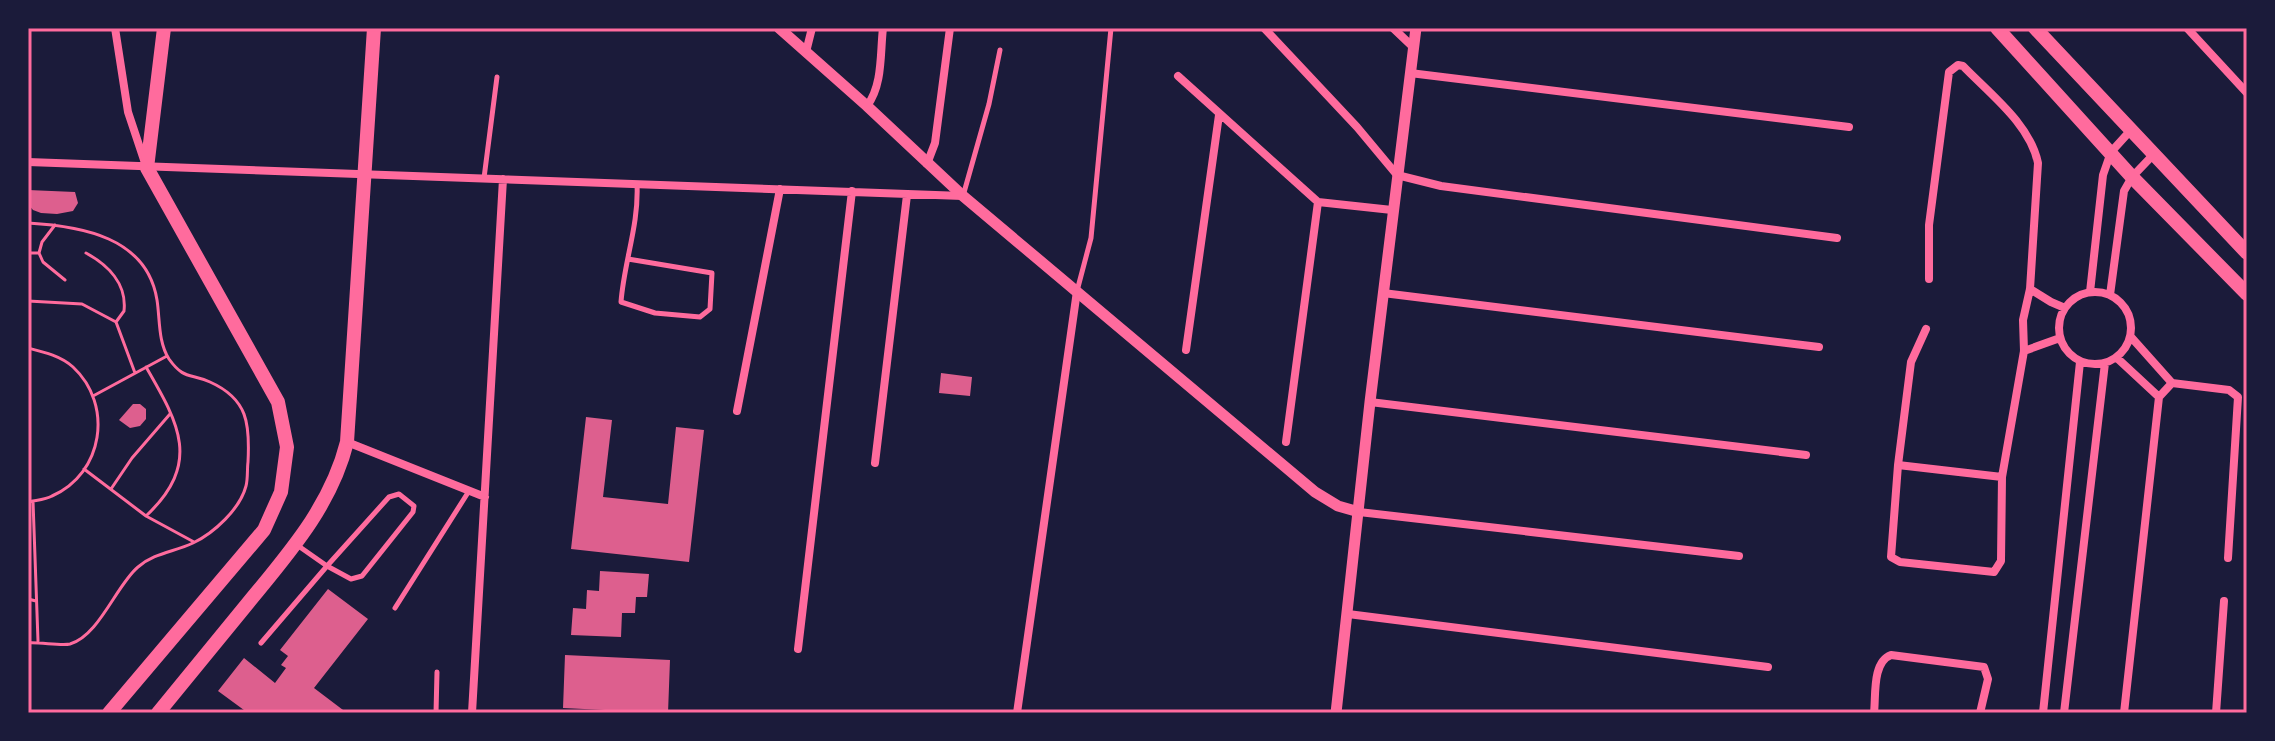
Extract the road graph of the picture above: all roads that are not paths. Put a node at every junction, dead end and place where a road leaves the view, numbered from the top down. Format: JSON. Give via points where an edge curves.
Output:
{"nodes":[{"id":1,"x":115,"y":28,"type":"edge"},
{"id":2,"x":164,"y":28,"type":"edge"},
{"id":3,"x":374,"y":28,"type":"edge"},
{"id":4,"x":779,"y":28,"type":"edge"},
{"id":5,"x":812,"y":28,"type":"edge"},
{"id":6,"x":883,"y":28,"type":"edge"},
{"id":7,"x":950,"y":28,"type":"edge"},
{"id":8,"x":1111,"y":28,"type":"edge"},
{"id":9,"x":1264,"y":28,"type":"edge"},
{"id":10,"x":1393,"y":28,"type":"edge"},
{"id":11,"x":1416,"y":28,"type":"edge"},
{"id":12,"x":1997,"y":28,"type":"edge"},
{"id":13,"x":2035,"y":28,"type":"edge"},
{"id":14,"x":2187,"y":28,"type":"edge"},
{"id":15,"x":1413,"y":47,"type":"junction"},
{"id":16,"x":1000,"y":50,"type":"dead end"},
{"id":17,"x":806,"y":52,"type":"junction"},
{"id":18,"x":1410,"y":73,"type":"junction"},
{"id":19,"x":1178,"y":76,"type":"dead end"},
{"id":20,"x":497,"y":77,"type":"dead end"},
{"id":21,"x":2247,"y":93,"type":"edge"},
{"id":22,"x":867,"y":106,"type":"junction"},
{"id":23,"x":1219,"y":115,"type":"junction"},
{"id":24,"x":1849,"y":127,"type":"dead end"},
{"id":25,"x":2131,"y":130,"type":"junction"},
{"id":26,"x":2111,"y":152,"type":"junction"},
{"id":27,"x":2153,"y":155,"type":"junction"},
{"id":28,"x":28,"y":162,"type":"edge"},
{"id":29,"x":927,"y":164,"type":"junction"},
{"id":30,"x":147,"y":168,"type":"junction"},
{"id":31,"x":366,"y":174,"type":"junction"},
{"id":32,"x":1397,"y":175,"type":"junction"},
{"id":33,"x":2132,"y":177,"type":"junction"},
{"id":34,"x":484,"y":179,"type":"junction"},
{"id":35,"x":503,"y":179,"type":"junction"},
{"id":36,"x":637,"y":184,"type":"junction"},
{"id":37,"x":780,"y":189,"type":"junction"},
{"id":38,"x":852,"y":191,"type":"junction"},
{"id":39,"x":907,"y":195,"type":"junction"},
{"id":40,"x":963,"y":196,"type":"junction"},
{"id":41,"x":1318,"y":202,"type":"junction"},
{"id":42,"x":1392,"y":210,"type":"junction"},
{"id":43,"x":1837,"y":238,"type":"dead end"},
{"id":44,"x":2247,"y":253,"type":"edge"},
{"id":45,"x":628,"y":259,"type":"junction"},
{"id":46,"x":1929,"y":279,"type":"dead end"},
{"id":47,"x":2030,"y":289,"type":"junction"},
{"id":48,"x":1077,"y":291,"type":"junction"},
{"id":49,"x":2090,"y":292,"type":"junction"},
{"id":50,"x":1383,"y":293,"type":"junction"},
{"id":51,"x":2247,"y":294,"type":"edge"},
{"id":52,"x":2110,"y":295,"type":"junction"},
{"id":53,"x":2065,"y":308,"type":"junction"},
{"id":54,"x":1926,"y":329,"type":"dead end"},
{"id":55,"x":2131,"y":337,"type":"junction"},
{"id":56,"x":2060,"y":338,"type":"junction"},
{"id":57,"x":1819,"y":347,"type":"dead end"},
{"id":58,"x":1186,"y":350,"type":"dead end"},
{"id":59,"x":2024,"y":351,"type":"junction"},
{"id":60,"x":2117,"y":358,"type":"junction"},
{"id":61,"x":2080,"y":362,"type":"junction"},
{"id":62,"x":2105,"y":363,"type":"junction"},
{"id":63,"x":2172,"y":383,"type":"junction"},
{"id":64,"x":2159,"y":397,"type":"junction"},
{"id":65,"x":1370,"y":402,"type":"junction"},
{"id":66,"x":737,"y":411,"type":"dead end"},
{"id":67,"x":347,"y":442,"type":"junction"},
{"id":68,"x":1286,"y":442,"type":"dead end"},
{"id":69,"x":1806,"y":455,"type":"dead end"},
{"id":70,"x":875,"y":463,"type":"dead end"},
{"id":71,"x":1898,"y":465,"type":"junction"},
{"id":72,"x":2002,"y":477,"type":"junction"},
{"id":73,"x":469,"y":491,"type":"junction"},
{"id":74,"x":485,"y":497,"type":"junction"},
{"id":75,"x":1359,"y":512,"type":"junction"},
{"id":76,"x":297,"y":544,"type":"junction"},
{"id":77,"x":1739,"y":556,"type":"dead end"},
{"id":78,"x":2228,"y":558,"type":"dead end"},
{"id":79,"x":327,"y":566,"type":"junction"},
{"id":80,"x":2224,"y":601,"type":"dead end"},
{"id":81,"x":395,"y":608,"type":"dead end"},
{"id":82,"x":1348,"y":614,"type":"junction"},
{"id":83,"x":261,"y":643,"type":"dead end"},
{"id":84,"x":798,"y":649,"type":"dead end"},
{"id":85,"x":1768,"y":667,"type":"dead end"},
{"id":86,"x":437,"y":672,"type":"dead end"},
{"id":87,"x":109,"y":713,"type":"edge"},
{"id":88,"x":158,"y":713,"type":"edge"},
{"id":89,"x":436,"y":713,"type":"edge"},
{"id":90,"x":472,"y":713,"type":"edge"},
{"id":91,"x":1017,"y":713,"type":"edge"},
{"id":92,"x":1336,"y":713,"type":"edge"},
{"id":93,"x":1874,"y":713,"type":"edge"},
{"id":94,"x":1980,"y":713,"type":"edge"},
{"id":95,"x":2043,"y":713,"type":"edge"},
{"id":96,"x":2064,"y":713,"type":"edge"},
{"id":97,"x":2124,"y":713,"type":"edge"},
{"id":98,"x":2216,"y":713,"type":"edge"}],
"edges":[{"from":1,"to":30,"type":"street","via":[[128,112]]},
{"from":2,"to":30,"type":"main road"},
{"from":3,"to":31,"type":"main road"},
{"from":4,"to":17,"type":"street"},
{"from":5,"to":17,"type":"street"},
{"from":6,"to":22,"type":"street","via":[[878,84]]},
{"from":7,"to":29,"type":"street","via":[[935,143]]},
{"from":8,"to":48,"type":"lane","via":[[1091,238]]},
{"from":9,"to":32,"type":"street"},
{"from":10,"to":15,"type":"street"},
{"from":11,"to":15,"type":"street"},
{"from":12,"to":26,"type":"main road"},
{"from":13,"to":25,"type":"main road"},
{"from":14,"to":21,"type":"street"},
{"from":15,"to":18,"type":"street"},
{"from":16,"to":40,"type":"lane"},
{"from":17,"to":22,"type":"street"},
{"from":18,"to":24,"type":"street"},
{"from":18,"to":32,"type":"street"},
{"from":19,"to":23,"type":"street"},
{"from":20,"to":34,"type":"lane"},
{"from":22,"to":29,"type":"street"},
{"from":23,"to":41,"type":"street"},
{"from":23,"to":58,"type":"street"},
{"from":25,"to":26,"type":"street"},
{"from":25,"to":27,"type":"main road"},
{"from":26,"to":33,"type":"main road"},
{"from":26,"to":49,"type":"street","via":[[2103,175]]},
{"from":27,"to":33,"type":"street"},
{"from":27,"to":44,"type":"main road"},
{"from":28,"to":30,"type":"street"},
{"from":29,"to":40,"type":"street"},
{"from":30,"to":31,"type":"street"},
{"from":30,"to":87,"type":"main road","via":[[278,402],[287,447],[281,492],[264,530]]},
{"from":31,"to":34,"type":"street"},
{"from":31,"to":67,"type":"main road"},
{"from":32,"to":42,"type":"street"},
{"from":32,"to":43,"type":"street","via":[[1441,186]]},
{"from":33,"to":51,"type":"main road"},
{"from":33,"to":52,"type":"street","via":[[2122,198]]},
{"from":34,"to":35,"type":"street"},
{"from":35,"to":36,"type":"street"},
{"from":35,"to":74,"type":"street"},
{"from":36,"to":37,"type":"street"},
{"from":36,"to":45,"type":"lane","via":[[638,210]]},
{"from":37,"to":38,"type":"street"},
{"from":37,"to":66,"type":"street"},
{"from":38,"to":39,"type":"street"},
{"from":38,"to":84,"type":"street"},
{"from":39,"to":40,"type":"street"},
{"from":39,"to":70,"type":"street"},
{"from":40,"to":48,"type":"street"},
{"from":41,"to":42,"type":"street"},
{"from":41,"to":68,"type":"street"},
{"from":42,"to":50,"type":"street"},
{"from":45,"to":45,"type":"lane","via":[[621,302],[655,313],[700,317],[710,309],[712,273]]},
{"from":46,"to":47,"type":"street","via":[[1929,225],[1949,72],[1958,65],[2034,146],[2038,163]]},
{"from":47,"to":53,"type":"street"},
{"from":47,"to":59,"type":"street"},
{"from":48,"to":75,"type":"street","via":[[1315,492]]},
{"from":48,"to":91,"type":"street"},
{"from":49,"to":52,"type":"street"},
{"from":49,"to":53,"type":"street"},
{"from":50,"to":57,"type":"street"},
{"from":50,"to":65,"type":"street"},
{"from":52,"to":55,"type":"street","via":[[2128,313]]},
{"from":53,"to":56,"type":"street"},
{"from":54,"to":71,"type":"street","via":[[1911,362]]},
{"from":55,"to":60,"type":"street"},
{"from":55,"to":63,"type":"street"},
{"from":56,"to":59,"type":"street"},
{"from":56,"to":61,"type":"street"},
{"from":59,"to":72,"type":"street"},
{"from":60,"to":62,"type":"street"},
{"from":60,"to":64,"type":"street"},
{"from":61,"to":62,"type":"street"},
{"from":61,"to":95,"type":"street"},
{"from":62,"to":96,"type":"street"},
{"from":63,"to":64,"type":"street"},
{"from":63,"to":78,"type":"street","via":[[2229,390],[2238,397]]},
{"from":64,"to":97,"type":"street"},
{"from":65,"to":69,"type":"street"},
{"from":65,"to":75,"type":"street"},
{"from":67,"to":73,"type":"street"},
{"from":67,"to":76,"type":"main road","via":[[340,471]]},
{"from":71,"to":72,"type":"street"},
{"from":71,"to":72,"type":"street","via":[[1891,557],[1987,573],[1999,568],[2001,561]]},
{"from":73,"to":74,"type":"street"},
{"from":73,"to":81,"type":"lane"},
{"from":74,"to":90,"type":"street"},
{"from":75,"to":77,"type":"street"},
{"from":75,"to":82,"type":"street"},
{"from":76,"to":79,"type":"lane"},
{"from":76,"to":88,"type":"main road"},
{"from":79,"to":79,"type":"lane","via":[[351,579],[362,576],[413,512],[413,504],[399,494],[389,497]]},
{"from":79,"to":83,"type":"lane"},
{"from":80,"to":98,"type":"street"},
{"from":82,"to":85,"type":"street"},
{"from":82,"to":92,"type":"street"},
{"from":86,"to":89,"type":"lane"},
{"from":93,"to":94,"type":"street","via":[[1880,663],[1891,655],[1984,667],[1988,679]]}]}
